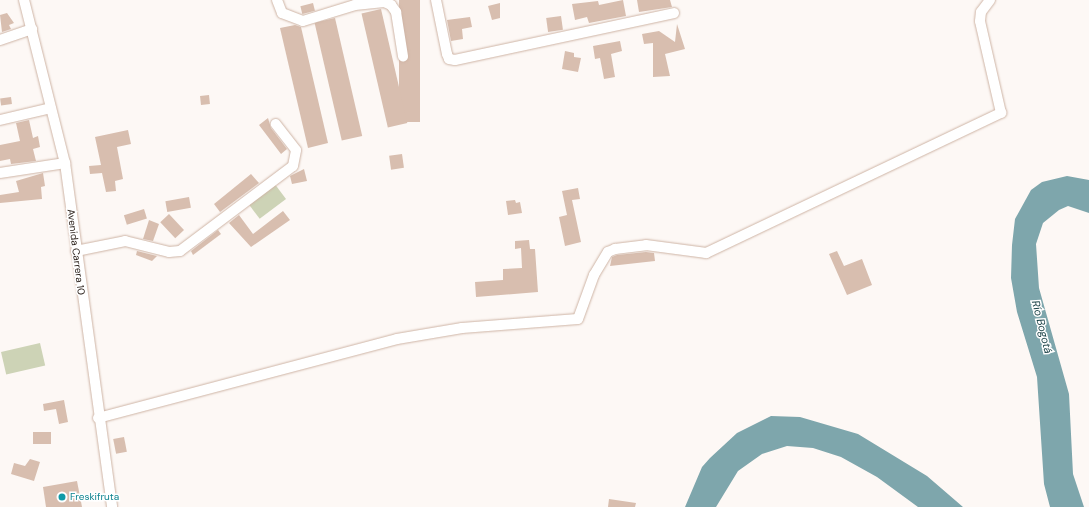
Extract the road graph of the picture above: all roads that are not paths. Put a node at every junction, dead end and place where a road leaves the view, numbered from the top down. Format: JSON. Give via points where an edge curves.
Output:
{"nodes":[{"id":1,"x":24,"y":0,"type":"edge"},
{"id":2,"x":277,"y":0,"type":"edge"},
{"id":3,"x":436,"y":0,"type":"edge"},
{"id":4,"x":990,"y":0,"type":"edge"},
{"id":5,"x":674,"y":13,"type":"dead end"},
{"id":6,"x":32,"y":29,"type":"junction"},
{"id":7,"x":0,"y":40,"type":"edge"},
{"id":8,"x":403,"y":56,"type":"dead end"},
{"id":9,"x":51,"y":108,"type":"junction"},
{"id":10,"x":0,"y":120,"type":"edge"},
{"id":11,"x":276,"y":124,"type":"dead end"},
{"id":12,"x":65,"y":162,"type":"junction"},
{"id":13,"x":0,"y":172,"type":"edge"},
{"id":14,"x":76,"y":251,"type":"junction"},
{"id":15,"x":98,"y":418,"type":"junction"},
{"id":16,"x":112,"y":507,"type":"edge"}],
"edges":[{"from":1,"to":6,"type":"street","name":"Avenida Carrera 10"},
{"from":2,"to":8,"type":"street","via":[[282,13],[292,19],[303,21],[355,5],[388,4],[396,12]]},
{"from":3,"to":5,"type":"street","via":[[447,54],[449,59],[455,60]]},
{"from":4,"to":15,"type":"street","via":[[981,12],[980,21],[1001,113],[706,253],[646,245],[608,252],[594,275],[578,319],[462,328],[396,339]]},
{"from":6,"to":7,"type":"street"},
{"from":6,"to":9,"type":"street","name":"Avenida Carrera 10"},
{"from":9,"to":10,"type":"street"},
{"from":9,"to":12,"type":"street","name":"Avenida Carrera 10"},
{"from":11,"to":14,"type":"street","via":[[296,150],[293,166],[180,251],[169,252],[125,241]]},
{"from":12,"to":13,"type":"street"},
{"from":12,"to":14,"type":"street","name":"Avenida Carrera 10"},
{"from":14,"to":15,"type":"street","name":"Avenida Carrera 10"},
{"from":15,"to":16,"type":"street","name":"Avenida Carrera 10"}]}
